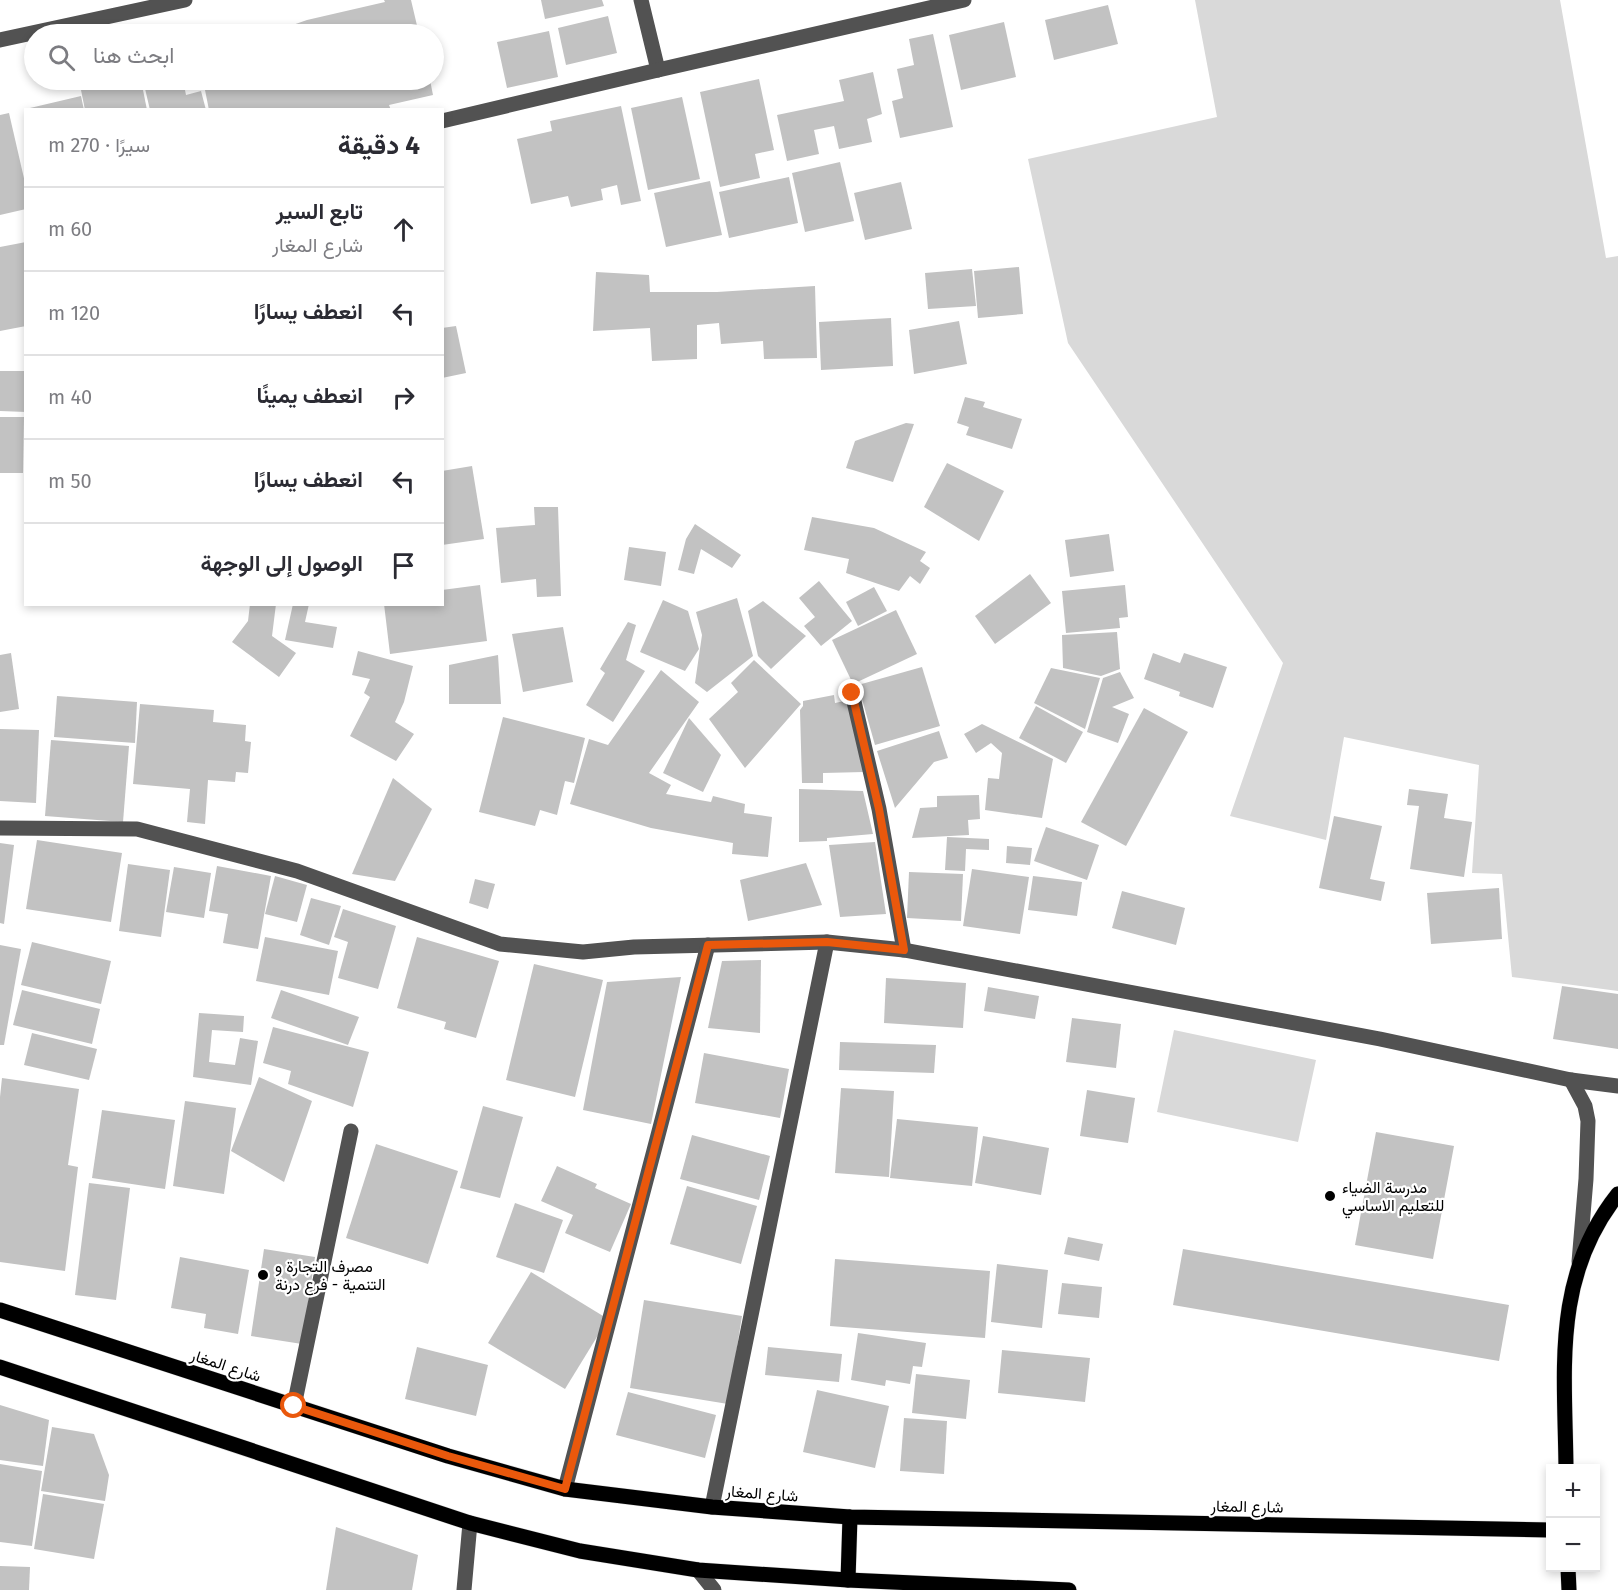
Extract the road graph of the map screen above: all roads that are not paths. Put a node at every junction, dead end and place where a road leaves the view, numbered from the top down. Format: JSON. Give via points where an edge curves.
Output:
{"nodes":[{"id":1,"x":185,"y":0,"type":"edge"},
{"id":2,"x":641,"y":0,"type":"edge"},
{"id":3,"x":964,"y":0,"type":"edge"},
{"id":4,"x":74,"y":24,"type":"edge"},
{"id":5,"x":24,"y":35,"type":"edge"},
{"id":6,"x":0,"y":40,"type":"edge"},
{"id":7,"x":658,"y":70,"type":"junction"},
{"id":8,"x":444,"y":121,"type":"edge"},
{"id":9,"x":852,"y":693,"type":"dead end"},
{"id":10,"x":0,"y":828,"type":"edge"},
{"id":11,"x":827,"y":942,"type":"junction"},
{"id":12,"x":708,"y":945,"type":"junction"},
{"id":13,"x":904,"y":950,"type":"junction"},
{"id":14,"x":1571,"y":1080,"type":"junction"},
{"id":15,"x":1618,"y":1086,"type":"edge"},
{"id":16,"x":351,"y":1131,"type":"dead end"},
{"id":17,"x":1618,"y":1194,"type":"edge"},
{"id":18,"x":1579,"y":1263,"type":"junction"},
{"id":19,"x":0,"y":1310,"type":"edge"},
{"id":20,"x":0,"y":1367,"type":"edge"},
{"id":21,"x":294,"y":1406,"type":"junction"},
{"id":22,"x":1566,"y":1464,"type":"edge"},
{"id":23,"x":565,"y":1489,"type":"junction"},
{"id":24,"x":712,"y":1507,"type":"junction"},
{"id":25,"x":850,"y":1517,"type":"junction"},
{"id":26,"x":470,"y":1523,"type":"junction"},
{"id":27,"x":1546,"y":1530,"type":"edge"},
{"id":28,"x":698,"y":1569,"type":"junction"},
{"id":29,"x":1568,"y":1572,"type":"edge"},
{"id":30,"x":848,"y":1580,"type":"junction"},
{"id":31,"x":464,"y":1590,"type":"edge"},
{"id":32,"x":714,"y":1590,"type":"edge"},
{"id":33,"x":1069,"y":1590,"type":"edge"},
{"id":34,"x":1569,"y":1590,"type":"edge"}],
"edges":[{"from":1,"to":4,"type":"street"},
{"from":2,"to":7,"type":"street"},
{"from":3,"to":7,"type":"street"},
{"from":5,"to":6,"type":"street"},
{"from":7,"to":8,"type":"street"},
{"from":9,"to":13,"type":"street","via":[[879,809]]},
{"from":10,"to":12,"type":"street","via":[[137,829],[297,871],[500,944],[583,952]]},
{"from":11,"to":12,"type":"street"},
{"from":11,"to":13,"type":"street"},
{"from":11,"to":24,"type":"street"},
{"from":12,"to":23,"type":"street"},
{"from":13,"to":14,"type":"street","via":[[1380,1039]]},
{"from":14,"to":15,"type":"street"},
{"from":14,"to":18,"type":"street","via":[[1588,1121]]},
{"from":16,"to":21,"type":"street"},
{"from":17,"to":18,"type":"main road","via":[[1591,1234]]},
{"from":18,"to":22,"type":"main road","via":[[1566,1324]]},
{"from":19,"to":21,"type":"main road","name":"شارع المغار"},
{"from":20,"to":26,"type":"main road"},
{"from":21,"to":23,"type":"main road","name":"شارع المغار"},
{"from":23,"to":24,"type":"main road","name":"شارع المغار"},
{"from":24,"to":25,"type":"main road","name":"شارع المغار"},
{"from":25,"to":27,"type":"main road","name":"شارع المغار"},
{"from":25,"to":30,"type":"main road"},
{"from":26,"to":28,"type":"main road","via":[[580,1551]]},
{"from":26,"to":31,"type":"street"},
{"from":28,"to":30,"type":"main road"},
{"from":28,"to":32,"type":"street"},
{"from":29,"to":34,"type":"main road"},
{"from":30,"to":33,"type":"main road"}]}
